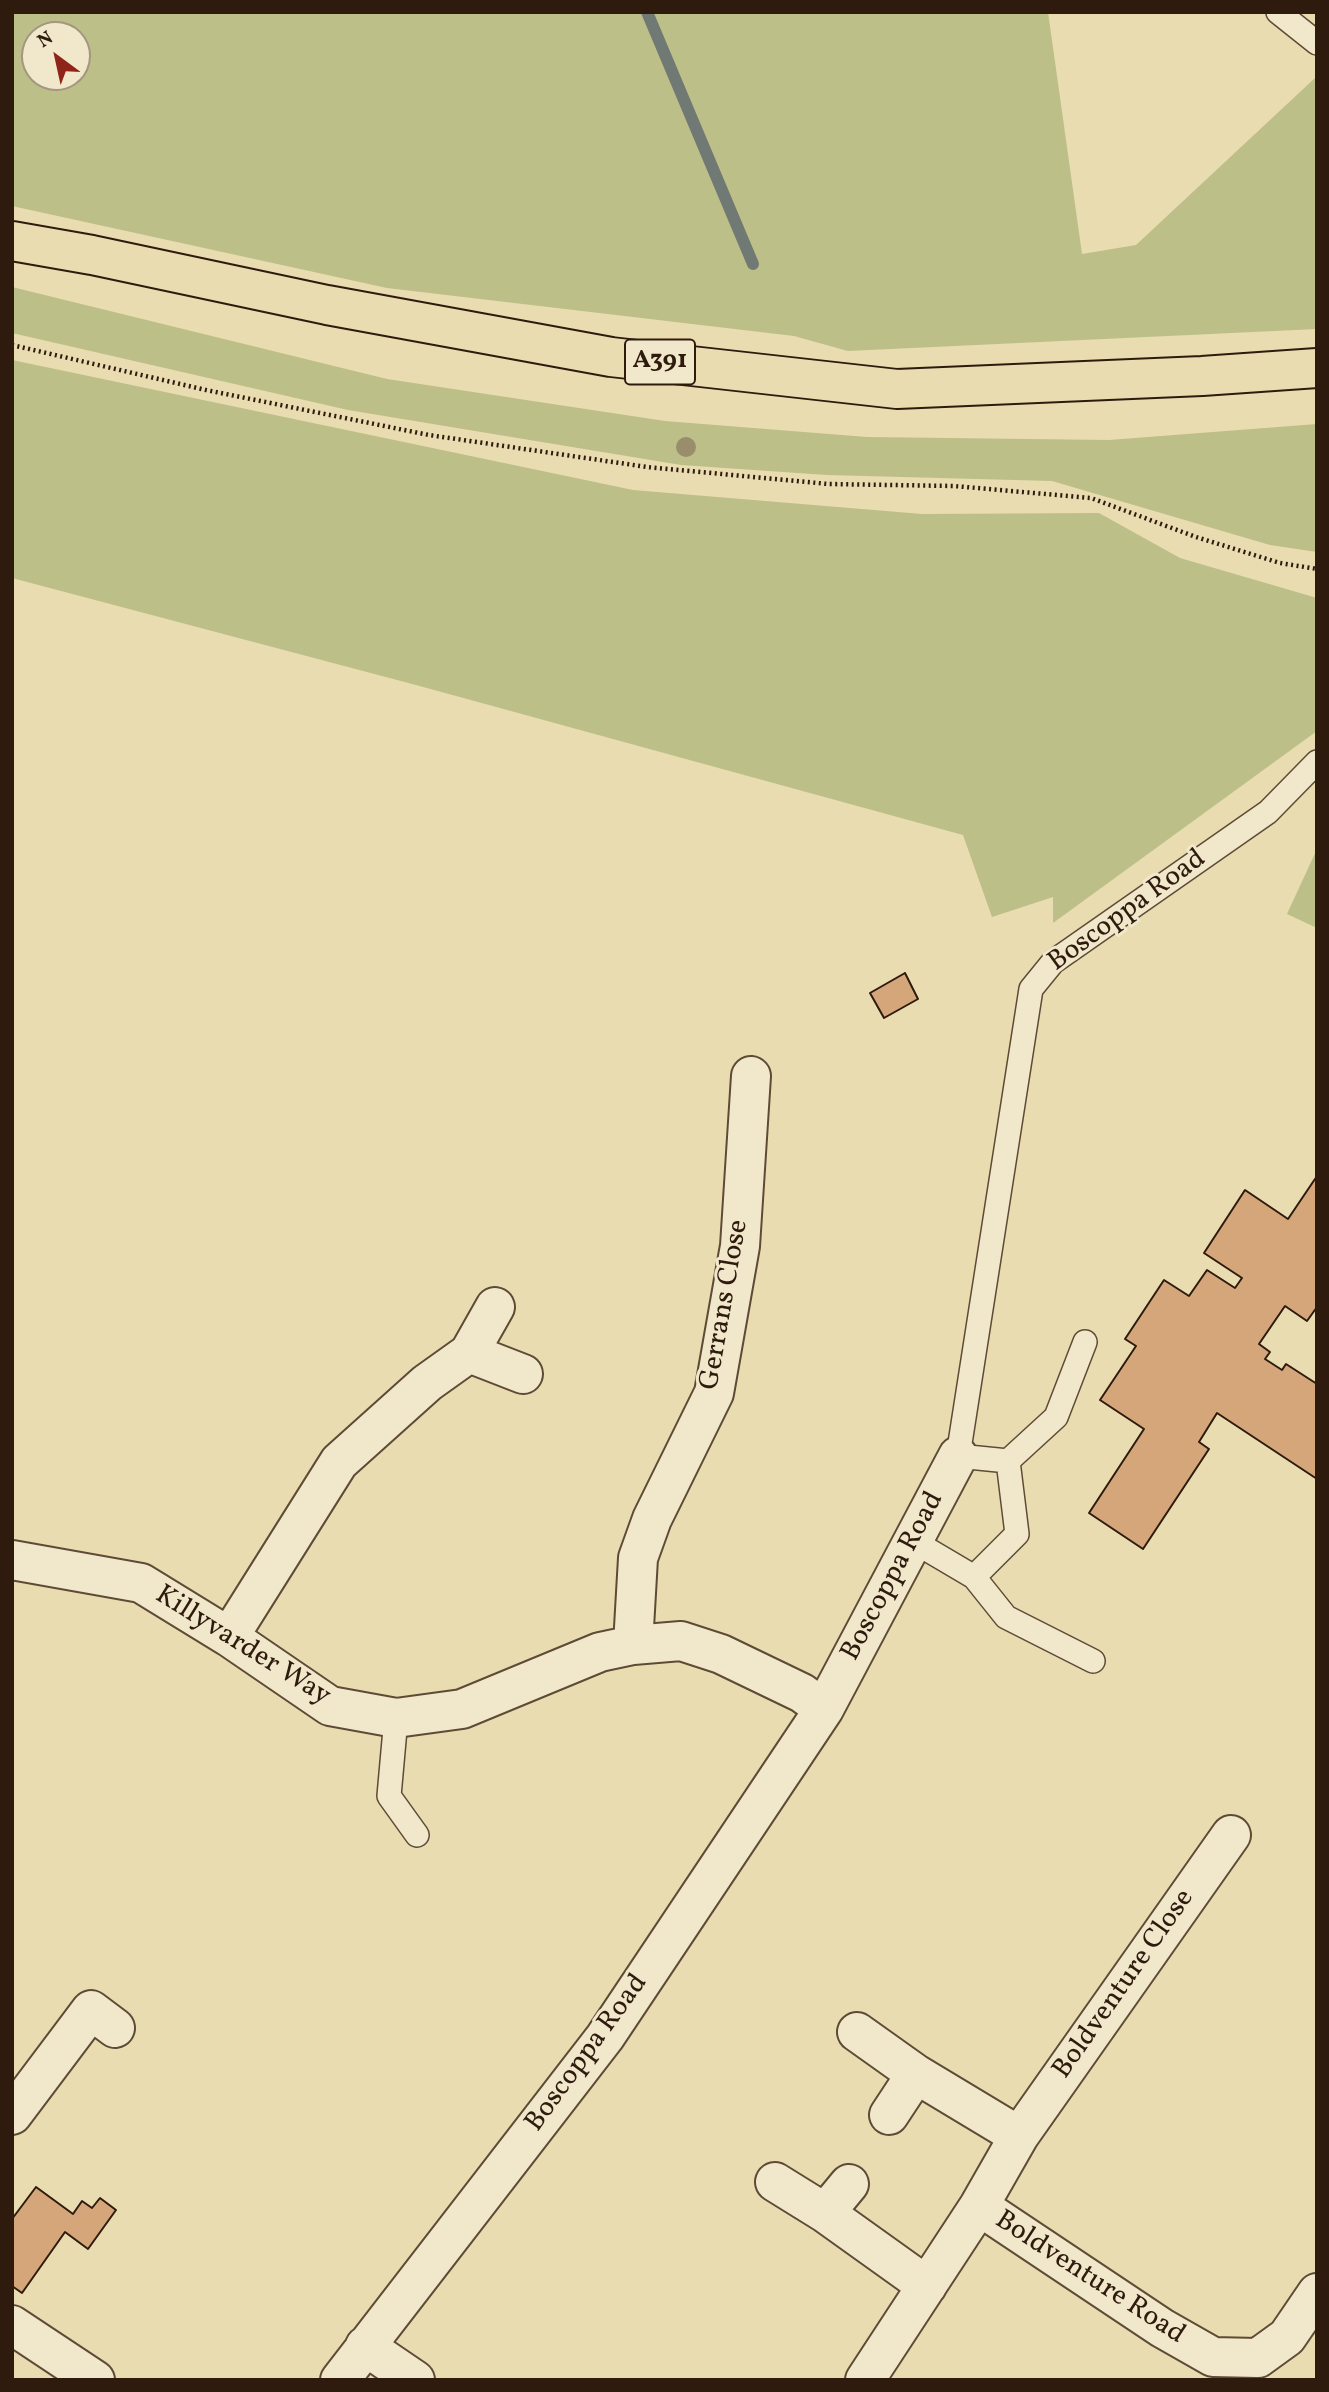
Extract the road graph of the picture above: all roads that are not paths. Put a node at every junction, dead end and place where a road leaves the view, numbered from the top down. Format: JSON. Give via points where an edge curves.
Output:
{"nodes":[{"id":1,"x":1278,"y":12,"type":"edge"},
{"id":2,"x":1317,"y":43,"type":"edge"},
{"id":3,"x":12,"y":241,"type":"edge"},
{"id":4,"x":1317,"y":368,"type":"edge"},
{"id":5,"x":1317,"y":762,"type":"edge"},
{"id":6,"x":751,"y":1076,"type":"dead end"},
{"id":7,"x":495,"y":1307,"type":"dead end"},
{"id":8,"x":1085,"y":1342,"type":"dead end"},
{"id":9,"x":469,"y":1353,"type":"junction"},
{"id":10,"x":523,"y":1374,"type":"dead end"},
{"id":11,"x":958,"y":1456,"type":"junction"},
{"id":12,"x":1008,"y":1461,"type":"junction"},
{"id":13,"x":913,"y":1541,"type":"junction"},
{"id":14,"x":12,"y":1560,"type":"edge"},
{"id":15,"x":974,"y":1577,"type":"junction"},
{"id":16,"x":229,"y":1637,"type":"junction"},
{"id":17,"x":633,"y":1645,"type":"junction"},
{"id":18,"x":1093,"y":1661,"type":"dead end"},
{"id":19,"x":824,"y":1709,"type":"junction"},
{"id":20,"x":396,"y":1718,"type":"junction"},
{"id":21,"x":417,"y":1835,"type":"dead end"},
{"id":22,"x":1231,"y":1835,"type":"dead end"},
{"id":23,"x":115,"y":2028,"type":"dead end"},
{"id":24,"x":857,"y":2032,"type":"dead end"},
{"id":25,"x":916,"y":2074,"type":"junction"},
{"id":26,"x":12,"y":2115,"type":"edge"},
{"id":27,"x":889,"y":2115,"type":"dead end"},
{"id":28,"x":1019,"y":2136,"type":"junction"},
{"id":29,"x":775,"y":2182,"type":"dead end"},
{"id":30,"x":849,"y":2184,"type":"dead end"},
{"id":31,"x":979,"y":2206,"type":"junction"},
{"id":32,"x":825,"y":2213,"type":"junction"},
{"id":33,"x":927,"y":2286,"type":"junction"},
{"id":34,"x":1317,"y":2293,"type":"edge"},
{"id":35,"x":12,"y":2325,"type":"edge"},
{"id":36,"x":365,"y":2346,"type":"junction"},
{"id":37,"x":1262,"y":2369,"type":"edge"},
{"id":38,"x":95,"y":2380,"type":"edge"},
{"id":39,"x":340,"y":2380,"type":"edge"},
{"id":40,"x":415,"y":2380,"type":"edge"},
{"id":41,"x":864,"y":2380,"type":"edge"}],
"edges":[{"from":1,"to":2,"type":"lane"},
{"from":3,"to":4,"type":"highway","number":"A391","via":[[611,357],[897,389]]},
{"from":5,"to":11,"type":"lane","name":"Boscoppa Road","via":[[1268,812],[1053,962],[1031,989]]},
{"from":6,"to":17,"type":"street","name":"Gerrans Close","via":[[740,1246],[714,1393],[652,1519],[638,1558]]},
{"from":7,"to":9,"type":"street"},
{"from":8,"to":12,"type":"lane","via":[[1056,1416]]},
{"from":9,"to":10,"type":"street"},
{"from":9,"to":16,"type":"street","via":[[427,1383],[339,1462]]},
{"from":11,"to":12,"type":"lane"},
{"from":11,"to":13,"type":"street","name":"Boscoppa Road"},
{"from":12,"to":15,"type":"lane","via":[[1017,1534]]},
{"from":13,"to":15,"type":"lane"},
{"from":13,"to":19,"type":"street","name":"Boscoppa Road"},
{"from":14,"to":16,"type":"street","name":"Killyvarder Way","via":[[141,1583]]},
{"from":15,"to":18,"type":"lane","via":[[1006,1617]]},
{"from":16,"to":20,"type":"street","name":"Killyvarder Way","via":[[330,1706]]},
{"from":17,"to":19,"type":"street","name":"Killyvarder Way","via":[[681,1641],[711,1651],[802,1693]]},
{"from":17,"to":20,"type":"street","name":"Killyvarder Way","via":[[600,1652],[462,1709]]},
{"from":19,"to":36,"type":"street","name":"Boscoppa Road","via":[[605,2037]]},
{"from":20,"to":21,"type":"lane","via":[[389,1796]]},
{"from":22,"to":28,"type":"street","name":"Boldventure Close"},
{"from":23,"to":26,"type":"street","via":[[91,2010]]},
{"from":24,"to":25,"type":"street"},
{"from":25,"to":27,"type":"street"},
{"from":25,"to":28,"type":"street"},
{"from":28,"to":31,"type":"street","name":"Boldventure Close"},
{"from":29,"to":32,"type":"street"},
{"from":30,"to":32,"type":"street"},
{"from":31,"to":33,"type":"street","name":"Boldventure Road"},
{"from":31,"to":37,"type":"street","name":"Boldventure Road","via":[[1162,2329],[1213,2357]]},
{"from":32,"to":33,"type":"street"},
{"from":33,"to":41,"type":"street","name":"Boldventure Road"},
{"from":34,"to":37,"type":"street"},
{"from":35,"to":38,"type":"street"},
{"from":36,"to":39,"type":"street","name":"Boscoppa Road"},
{"from":36,"to":40,"type":"street"}]}
